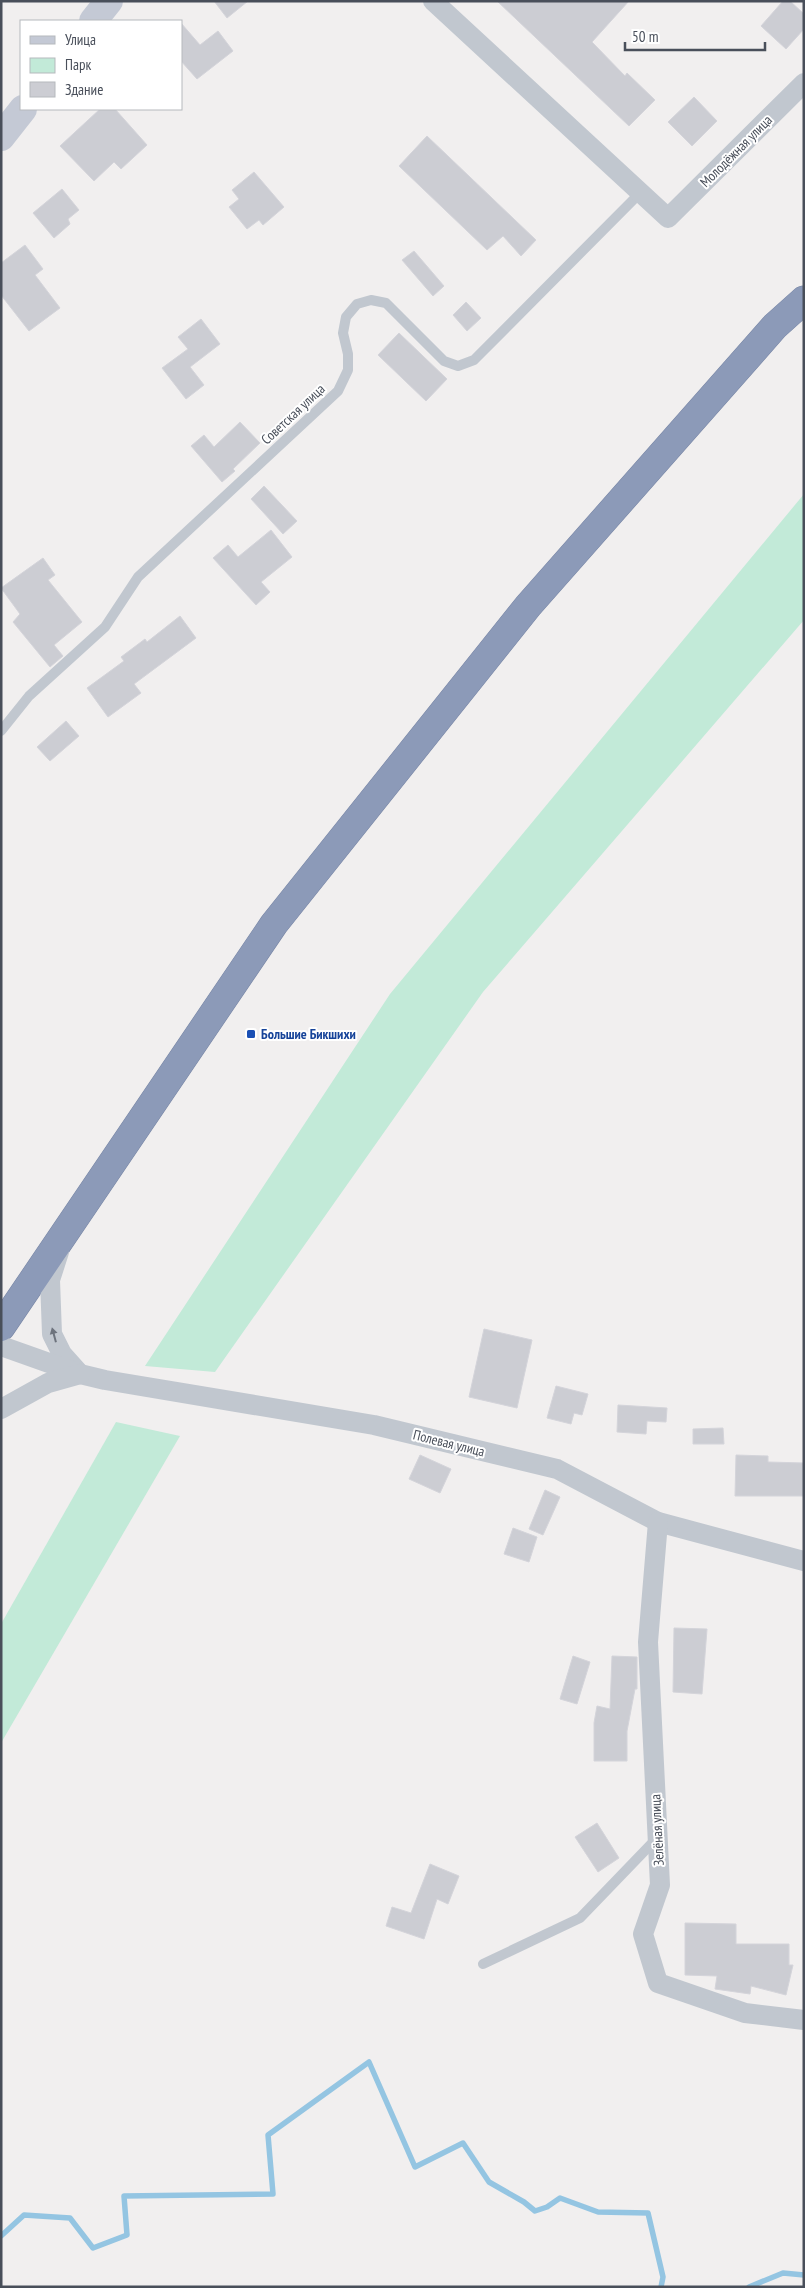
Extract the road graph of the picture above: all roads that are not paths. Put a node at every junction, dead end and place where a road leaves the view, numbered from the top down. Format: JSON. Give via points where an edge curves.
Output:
{"nodes":[{"id":1,"x":109,"y":1,"type":"edge"},
{"id":2,"x":433,"y":1,"type":"edge"},
{"id":3,"x":94,"y":20,"type":"edge"},
{"id":4,"x":804,"y":83,"type":"edge"},
{"id":5,"x":22,"y":110,"type":"edge"},
{"id":6,"x":1,"y":137,"type":"edge"},
{"id":7,"x":640,"y":193,"type":"junction"},
{"id":8,"x":804,"y":300,"type":"edge"},
{"id":9,"x":1,"y":731,"type":"edge"},
{"id":10,"x":66,"y":1229,"type":"junction"},
{"id":11,"x":1,"y":1327,"type":"edge"},
{"id":12,"x":1,"y":1346,"type":"edge"},
{"id":13,"x":80,"y":1374,"type":"junction"},
{"id":14,"x":1,"y":1409,"type":"edge"},
{"id":15,"x":658,"y":1522,"type":"junction"},
{"id":16,"x":804,"y":1561,"type":"edge"},
{"id":17,"x":657,"y":1838,"type":"junction"},
{"id":18,"x":483,"y":1964,"type":"dead end"},
{"id":19,"x":804,"y":2020,"type":"edge"}],
"edges":[{"from":1,"to":3,"type":"street"},
{"from":2,"to":7,"type":"street"},
{"from":4,"to":7,"type":"street","name":"Молодёжная улица","via":[[668,218]]},
{"from":5,"to":6,"type":"street"},
{"from":7,"to":9,"type":"lane","name":"Советская улица","via":[[474,360],[458,366],[444,360],[386,303],[371,300],[357,304],[346,317],[343,334],[348,370],[338,391],[138,577],[105,626],[29,696]]},
{"from":8,"to":10,"type":"highway","via":[[775,326],[528,606],[280,916]]},
{"from":10,"to":11,"type":"highway"},
{"from":13,"to":10,"type":"street","one_way":true,"via":[[62,1354],[52,1334],[50,1280]]},
{"from":12,"to":13,"type":"street","name":"Полевая улица"},
{"from":13,"to":14,"type":"street","via":[[48,1383]]},
{"from":13,"to":15,"type":"street","name":"Полевая улица","via":[[374,1425],[557,1469]]},
{"from":15,"to":16,"type":"street","name":"Полевая улица"},
{"from":15,"to":17,"type":"street","name":"Зелёная улица","via":[[648,1642]]},
{"from":17,"to":18,"type":"lane","via":[[580,1918]]},
{"from":17,"to":19,"type":"street","name":"Зелёная улица","via":[[660,1885],[643,1934],[658,1982],[745,2013]]}]}
